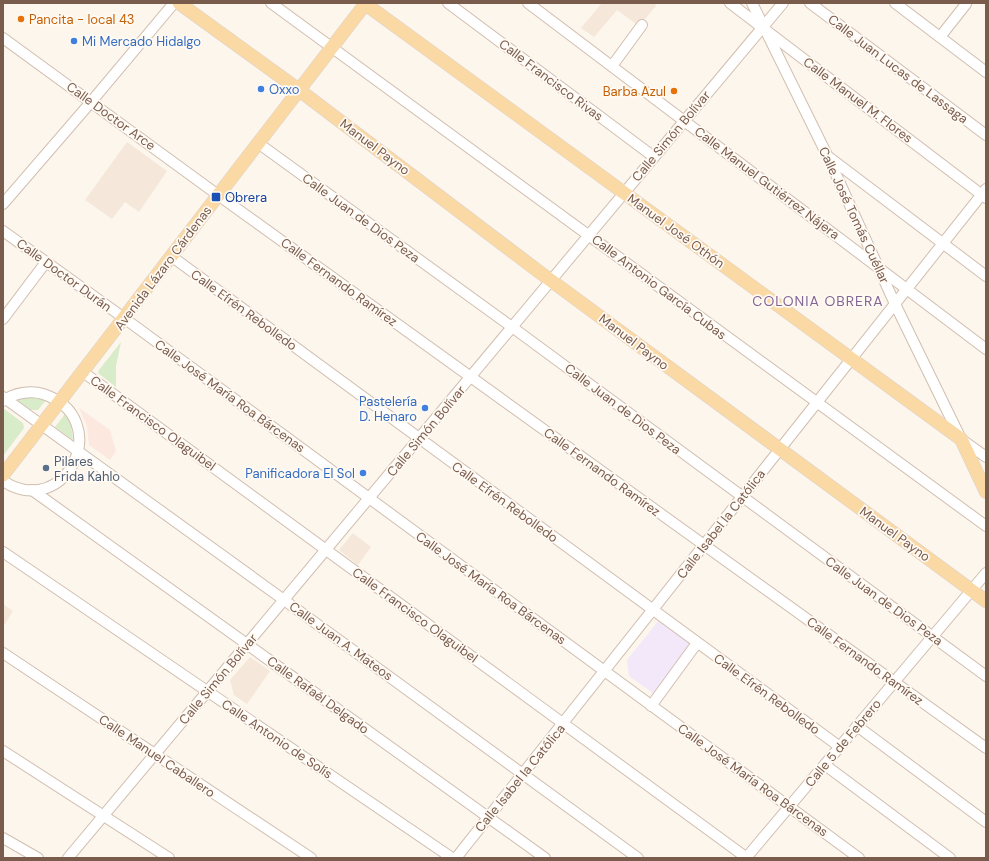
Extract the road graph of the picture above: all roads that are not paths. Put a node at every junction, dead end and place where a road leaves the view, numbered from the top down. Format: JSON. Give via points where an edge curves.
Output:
{"nodes":[{"id":1,"x":174,"y":3,"type":"edge"},
{"id":2,"x":179,"y":3,"type":"edge"},
{"id":3,"x":271,"y":3,"type":"edge"},
{"id":4,"x":365,"y":3,"type":"edge"},
{"id":5,"x":448,"y":3,"type":"edge"},
{"id":6,"x":528,"y":3,"type":"edge"},
{"id":7,"x":730,"y":3,"type":"edge"},
{"id":8,"x":752,"y":3,"type":"edge"},
{"id":9,"x":783,"y":3,"type":"edge"},
{"id":10,"x":810,"y":3,"type":"edge"},
{"id":11,"x":895,"y":3,"type":"edge"},
{"id":12,"x":966,"y":4,"type":"dead end"},
{"id":13,"x":642,"y":25,"type":"dead end"},
{"id":14,"x":763,"y":27,"type":"junction"},
{"id":15,"x":940,"y":37,"type":"junction"},
{"id":16,"x":3,"y":38,"type":"edge"},
{"id":17,"x":332,"y":47,"type":"junction"},
{"id":18,"x":612,"y":66,"type":"junction"},
{"id":19,"x":986,"y":72,"type":"edge"},
{"id":20,"x":299,"y":90,"type":"junction"},
{"id":21,"x":92,"y":102,"type":"junction"},
{"id":22,"x":684,"y":120,"type":"junction"},
{"id":23,"x":986,"y":135,"type":"edge"},
{"id":24,"x":258,"y":143,"type":"junction"},
{"id":25,"x":654,"y":156,"type":"junction"},
{"id":26,"x":828,"y":157,"type":"junction"},
{"id":27,"x":624,"y":193,"type":"junction"},
{"id":28,"x":985,"y":194,"type":"edge"},
{"id":29,"x":218,"y":195,"type":"junction"},
{"id":30,"x":3,"y":204,"type":"edge"},
{"id":31,"x":3,"y":231,"type":"edge"},
{"id":32,"x":589,"y":234,"type":"junction"},
{"id":33,"x":943,"y":244,"type":"junction"},
{"id":34,"x":171,"y":256,"type":"junction"},
{"id":35,"x":46,"y":262,"type":"junction"},
{"id":36,"x":880,"y":268,"type":"junction"},
{"id":37,"x":986,"y":276,"type":"edge"},
{"id":38,"x":551,"y":280,"type":"junction"},
{"id":39,"x":907,"y":289,"type":"junction"},
{"id":40,"x":895,"y":304,"type":"junction"},
{"id":41,"x":124,"y":318,"type":"junction"},
{"id":42,"x":3,"y":319,"type":"edge"},
{"id":43,"x":512,"y":327,"type":"junction"},
{"id":44,"x":986,"y":349,"type":"edge"},
{"id":45,"x":852,"y":359,"type":"junction"},
{"id":46,"x":83,"y":372,"type":"junction"},
{"id":47,"x":471,"y":377,"type":"junction"},
{"id":48,"x":4,"y":399,"type":"edge"},
{"id":49,"x":60,"y":402,"type":"junction"},
{"id":50,"x":816,"y":403,"type":"junction"},
{"id":51,"x":42,"y":425,"type":"junction"},
{"id":52,"x":419,"y":438,"type":"junction"},
{"id":53,"x":961,"y":439,"type":"junction"},
{"id":54,"x":780,"y":450,"type":"junction"},
{"id":55,"x":79,"y":452,"type":"junction"},
{"id":56,"x":986,"y":457,"type":"edge"},
{"id":57,"x":3,"y":475,"type":"edge"},
{"id":58,"x":3,"y":481,"type":"edge"},
{"id":59,"x":32,"y":490,"type":"junction"},
{"id":60,"x":986,"y":492,"type":"edge"},
{"id":61,"x":742,"y":497,"type":"junction"},
{"id":62,"x":369,"y":498,"type":"junction"},
{"id":63,"x":986,"y":526,"type":"edge"},
{"id":64,"x":704,"y":545,"type":"junction"},
{"id":65,"x":326,"y":550,"type":"junction"},
{"id":66,"x":3,"y":552,"type":"edge"},
{"id":67,"x":986,"y":573,"type":"edge"},
{"id":68,"x":971,"y":590,"type":"junction"},
{"id":69,"x":284,"y":600,"type":"junction"},
{"id":70,"x":986,"y":601,"type":"edge"},
{"id":71,"x":653,"y":610,"type":"junction"},
{"id":72,"x":933,"y":637,"type":"junction"},
{"id":73,"x":697,"y":643,"type":"junction"},
{"id":74,"x":247,"y":644,"type":"junction"},
{"id":75,"x":3,"y":653,"type":"edge"},
{"id":76,"x":604,"y":671,"type":"junction"},
{"id":77,"x":986,"y":676,"type":"edge"},
{"id":78,"x":894,"y":682,"type":"junction"},
{"id":79,"x":208,"y":692,"type":"junction"},
{"id":80,"x":651,"y":706,"type":"junction"},
{"id":81,"x":564,"y":724,"type":"junction"},
{"id":82,"x":857,"y":726,"type":"junction"},
{"id":83,"x":840,"y":747,"type":"junction"},
{"id":84,"x":986,"y":748,"type":"edge"},
{"id":85,"x":3,"y":751,"type":"edge"},
{"id":86,"x":155,"y":755,"type":"junction"},
{"id":87,"x":825,"y":765,"type":"junction"},
{"id":88,"x":523,"y":774,"type":"junction"},
{"id":89,"x":790,"y":807,"type":"junction"},
{"id":90,"x":103,"y":816,"type":"junction"},
{"id":91,"x":488,"y":817,"type":"junction"},
{"id":92,"x":986,"y":822,"type":"edge"},
{"id":93,"x":3,"y":838,"type":"edge"},
{"id":94,"x":38,"y":858,"type":"edge"},
{"id":95,"x":68,"y":858,"type":"edge"},
{"id":96,"x":169,"y":858,"type":"edge"},
{"id":97,"x":311,"y":858,"type":"edge"},
{"id":98,"x":452,"y":858,"type":"edge"},
{"id":99,"x":456,"y":858,"type":"edge"},
{"id":100,"x":545,"y":858,"type":"edge"},
{"id":101,"x":638,"y":858,"type":"edge"},
{"id":102,"x":747,"y":858,"type":"edge"},
{"id":103,"x":859,"y":858,"type":"edge"},
{"id":104,"x":950,"y":858,"type":"edge"}],
"edges":[{"from":1,"to":21,"type":"street"},
{"from":2,"to":20,"type":"main road","name":"Manuel Payno"},
{"from":3,"to":17,"type":"street","name":"Calle Antonio García Cubas"},
{"from":4,"to":17,"type":"main road","name":"Avenida Lázaro Cárdenas"},
{"from":4,"to":27,"type":"main road","name":"Manuel José Othón"},
{"from":5,"to":25,"type":"street","name":"Calle Francisco Rivas"},
{"from":6,"to":18,"type":"street","name":"Calle Manuel Gutiérrez Nájera"},
{"from":7,"to":14,"type":"street","name":"Calle Manuel M. Flores"},
{"from":8,"to":14,"type":"street","name":"Calle José Tomás Cuéllar"},
{"from":9,"to":14,"type":"street","name":"Calle Simón Bolívar"},
{"from":10,"to":23,"type":"street","name":"Calle Juan Lucas de Lassaga"},
{"from":11,"to":15,"type":"street"},
{"from":12,"to":15,"type":"street"},
{"from":13,"to":18,"type":"street"},
{"from":14,"to":22,"type":"street","name":"Calle Simón Bolívar"},
{"from":14,"to":26,"type":"street","name":"Calle José Tomás Cuéllar"},
{"from":14,"to":28,"type":"street","name":"Calle Manuel M. Flores"},
{"from":15,"to":19,"type":"street"},
{"from":16,"to":21,"type":"street","name":"Calle Doctor Arce"},
{"from":17,"to":20,"type":"main road","name":"Avenida Lázaro Cárdenas"},
{"from":17,"to":32,"type":"street","name":"Calle Antonio García Cubas"},
{"from":18,"to":22,"type":"street","name":"Calle Manuel Gutiérrez Nájera"},
{"from":20,"to":24,"type":"main road","name":"Avenida Lázaro Cárdenas"},
{"from":20,"to":38,"type":"main road","name":"Manuel Payno"},
{"from":21,"to":29,"type":"street","name":"Calle Doctor Arce"},
{"from":21,"to":30,"type":"street"},
{"from":22,"to":25,"type":"street","name":"Calle Simón Bolívar"},
{"from":22,"to":36,"type":"street","name":"Calle Manuel Gutiérrez Nájera"},
{"from":24,"to":29,"type":"main road","name":"Avenida Lázaro Cárdenas"},
{"from":24,"to":43,"type":"street","name":"Calle Juan de Dios Peza"},
{"from":25,"to":27,"type":"street","name":"Calle Simón Bolívar"},
{"from":26,"to":33,"type":"street"},
{"from":26,"to":36,"type":"street","name":"Calle José Tomás Cuéllar"},
{"from":27,"to":32,"type":"street","name":"Calle Simón Bolívar"},
{"from":27,"to":45,"type":"main road","name":"Manuel José Othón"},
{"from":28,"to":33,"type":"street","name":"Calle Isabel la Católica"},
{"from":29,"to":34,"type":"main road","name":"Avenida Lázaro Cárdenas"},
{"from":29,"to":47,"type":"street","name":"Calle Fernando Ramírez"},
{"from":31,"to":35,"type":"street","name":"Calle Doctor Durán"},
{"from":32,"to":38,"type":"street","name":"Calle Simón Bolívar"},
{"from":32,"to":50,"type":"street","name":"Calle Antonio García Cubas"},
{"from":33,"to":37,"type":"street"},
{"from":33,"to":39,"type":"street","name":"Calle Isabel la Católica"},
{"from":34,"to":41,"type":"main road","name":"Avenida Lázaro Cárdenas"},
{"from":34,"to":52,"type":"street","name":"Calle Efrén Rebolledo"},
{"from":35,"to":41,"type":"street","name":"Calle Doctor Durán"},
{"from":35,"to":42,"type":"street"},
{"from":36,"to":39,"type":"street","name":"Calle Manuel Gutiérrez Nájera"},
{"from":36,"to":40,"type":"street","name":"Calle José Tomás Cuéllar"},
{"from":38,"to":43,"type":"street","name":"Calle Simón Bolívar"},
{"from":38,"to":54,"type":"main road","name":"Manuel Payno"},
{"from":39,"to":40,"type":"street","name":"Calle Isabel la Católica"},
{"from":39,"to":44,"type":"street","name":"Calle Manuel Gutiérrez Nájera"},
{"from":40,"to":45,"type":"street","name":"Calle Isabel la Católica"},
{"from":40,"to":53,"type":"street","name":"Calle José Tomás Cuéllar"},
{"from":41,"to":46,"type":"main road","name":"Avenida Lázaro Cárdenas"},
{"from":41,"to":62,"type":"street","name":"Calle José María Roa Bárcenas"},
{"from":43,"to":47,"type":"street","name":"Calle Simón Bolívar"},
{"from":43,"to":61,"type":"street","name":"Calle Juan de Dios Peza"},
{"from":45,"to":50,"type":"street","name":"Calle Isabel la Católica"},
{"from":45,"to":53,"type":"main road","name":"Manuel José Othón"},
{"from":46,"to":49,"type":"main road","name":"Avenida Lázaro Cárdenas"},
{"from":46,"to":65,"type":"street","name":"Calle Francisco Olaguibel"},
{"from":47,"to":52,"type":"street","name":"Calle Simón Bolívar"},
{"from":47,"to":64,"type":"street","name":"Calle Fernando Ramírez"},
{"from":48,"to":49,"type":"street","via":[[29,392]]},
{"from":48,"to":51,"type":"street","name":"Calle Juan A. Mateos"},
{"from":49,"to":51,"type":"main road","name":"Avenida Lázaro Cárdenas"},
{"from":49,"to":55,"type":"street","via":[[77,424]]},
{"from":50,"to":54,"type":"street","name":"Calle Isabel la Católica"},
{"from":50,"to":63,"type":"street","name":"Calle Antonio García Cubas"},
{"from":51,"to":55,"type":"street","name":"Calle Juan A. Mateos"},
{"from":51,"to":57,"type":"main road","name":"Avenida Lázaro Cárdenas"},
{"from":52,"to":62,"type":"street","name":"Calle Simón Bolívar"},
{"from":52,"to":71,"type":"street","name":"Calle Efrén Rebolledo"},
{"from":53,"to":56,"type":"street","name":"Manuel José Othón"},
{"from":53,"to":60,"type":"main road","name":"Calle José Tomás Cuéllar"},
{"from":54,"to":61,"type":"street","name":"Calle Isabel la Católica"},
{"from":54,"to":68,"type":"main road","name":"Manuel Payno"},
{"from":55,"to":59,"type":"street","via":[[70,472],[62,479],[42,489]]},
{"from":55,"to":69,"type":"street","name":"Calle Juan A. Mateos"},
{"from":58,"to":59,"type":"street","via":[[20,489]]},
{"from":59,"to":74,"type":"street","name":"Calle Rafaél Delgado"},
{"from":61,"to":64,"type":"street","name":"Calle Isabel la Católica"},
{"from":61,"to":72,"type":"street","name":"Calle Juan de Dios Peza"},
{"from":62,"to":65,"type":"street","name":"Calle Simón Bolívar"},
{"from":62,"to":76,"type":"street","name":"Calle José María Roa Bárcenas"},
{"from":64,"to":71,"type":"street","name":"Calle Isabel la Católica"},
{"from":64,"to":78,"type":"street","name":"Calle Fernando Ramírez"},
{"from":65,"to":69,"type":"street","name":"Calle Simón Bolívar"},
{"from":65,"to":81,"type":"street","name":"Calle Francisco Olaguibel"},
{"from":66,"to":79,"type":"street","name":"Calle Antonio de Solís"},
{"from":67,"to":68,"type":"street","name":"Calle 5 de Febrero"},
{"from":68,"to":70,"type":"main road"},
{"from":68,"to":72,"type":"street","name":"Calle 5 de Febrero"},
{"from":69,"to":74,"type":"street","name":"Calle Simón Bolívar"},
{"from":69,"to":88,"type":"street","name":"Calle Juan A. Mateos"},
{"from":71,"to":73,"type":"street","name":"Calle Efrén Rebolledo"},
{"from":71,"to":76,"type":"street","name":"Calle Isabel la Católica"},
{"from":72,"to":77,"type":"street","name":"Calle Juan de Dios Peza"},
{"from":72,"to":78,"type":"street","name":"Calle 5 de Febrero"},
{"from":73,"to":80,"type":"street"},
{"from":73,"to":83,"type":"street","name":"Calle Efrén Rebolledo"},
{"from":74,"to":79,"type":"street","name":"Calle Simón Bolívar"},
{"from":74,"to":91,"type":"street","name":"Calle Rafaél Delgado"},
{"from":75,"to":86,"type":"street","name":"Calle Manuel Caballero"},
{"from":76,"to":80,"type":"street","name":"Calle José María Roa Bárcenas"},
{"from":76,"to":81,"type":"street","name":"Calle Isabel la Católica"},
{"from":78,"to":82,"type":"street","name":"Calle 5 de Febrero"},
{"from":78,"to":84,"type":"street","name":"Calle Fernando Ramírez"},
{"from":79,"to":86,"type":"street","name":"Calle Simón Bolívar"},
{"from":79,"to":98,"type":"street","name":"Calle Antonio de Solís"},
{"from":80,"to":89,"type":"street","name":"Calle José María Roa Bárcenas"},
{"from":81,"to":88,"type":"street","name":"Calle Isabel la Católica"},
{"from":81,"to":102,"type":"street","name":"Calle Francisco Olaguibel"},
{"from":82,"to":83,"type":"street","name":"Calle 5 de Febrero"},
{"from":82,"to":92,"type":"street"},
{"from":83,"to":87,"type":"street","name":"Calle 5 de Febrero"},
{"from":85,"to":90,"type":"street"},
{"from":86,"to":90,"type":"street","name":"Calle Simón Bolívar"},
{"from":86,"to":97,"type":"street","name":"Calle Manuel Caballero"},
{"from":87,"to":89,"type":"street","name":"Calle 5 de Febrero"},
{"from":87,"to":104,"type":"street"},
{"from":88,"to":91,"type":"street","name":"Calle Isabel la Católica"},
{"from":88,"to":101,"type":"street","name":"Calle Juan A. Mateos"},
{"from":89,"to":102,"type":"street","name":"Calle 5 de Febrero"},
{"from":89,"to":103,"type":"street","name":"Calle José María Roa Bárcenas"},
{"from":90,"to":95,"type":"street","name":"Calle Simón Bolívar"},
{"from":90,"to":96,"type":"street"},
{"from":91,"to":99,"type":"street","name":"Calle Isabel la Católica"},
{"from":91,"to":100,"type":"street","name":"Calle Rafaél Delgado"},
{"from":93,"to":94,"type":"street"}]}
